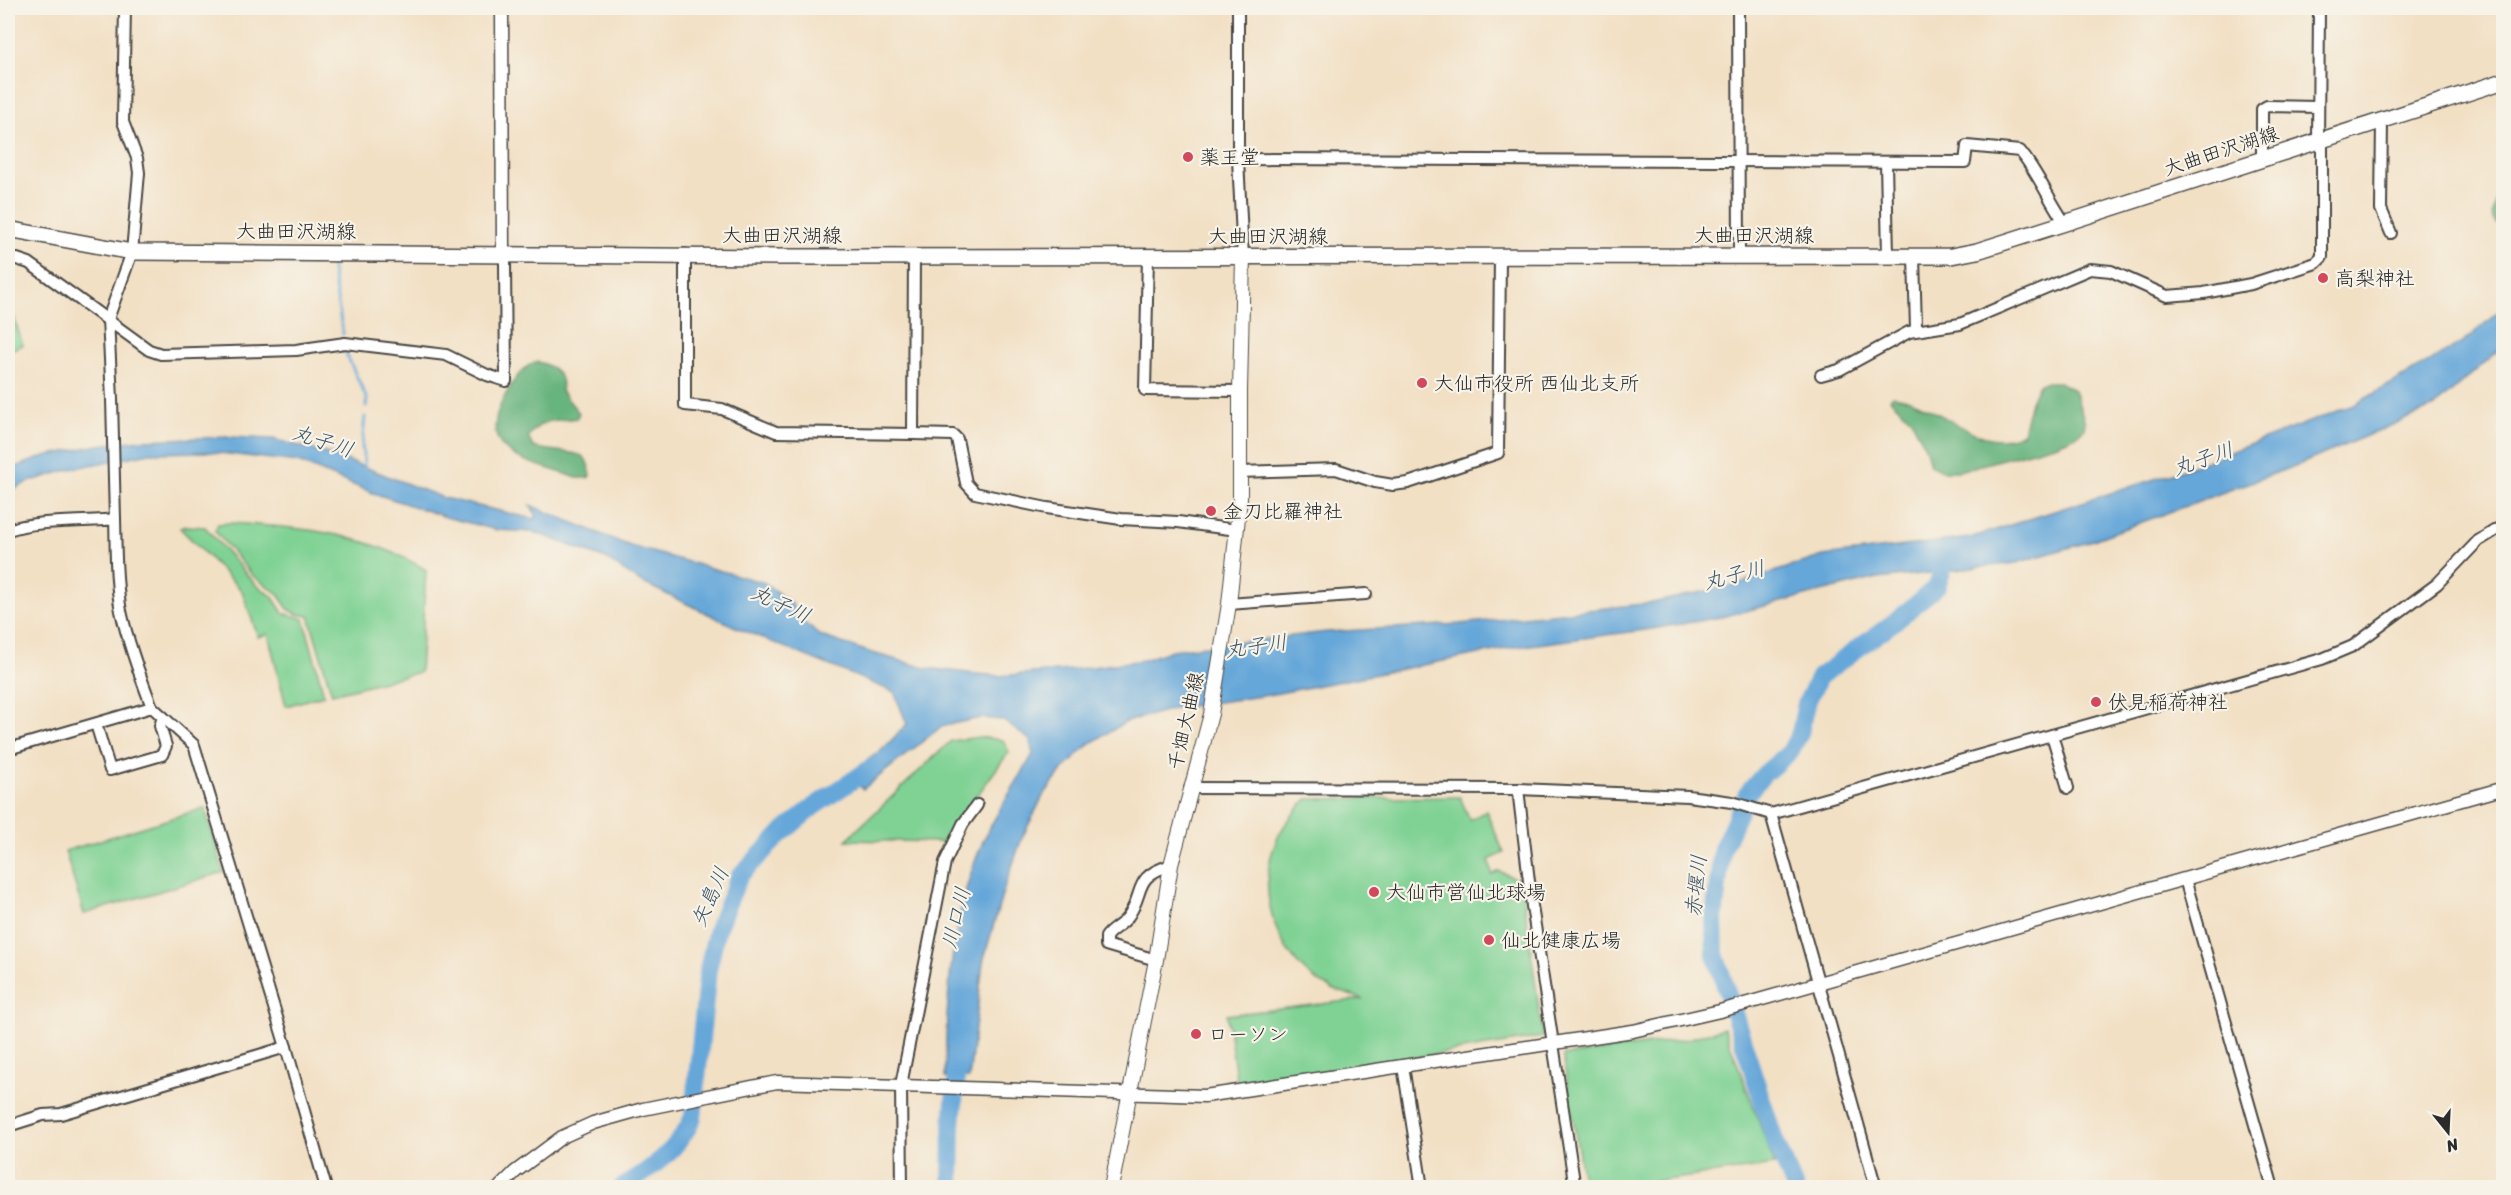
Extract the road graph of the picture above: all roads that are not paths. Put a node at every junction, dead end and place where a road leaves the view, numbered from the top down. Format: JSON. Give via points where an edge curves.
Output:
{"nodes":[{"id":1,"x":125,"y":8,"type":"edge"},
{"id":2,"x":502,"y":8,"type":"edge"},
{"id":3,"x":1238,"y":8,"type":"edge"},
{"id":4,"x":1738,"y":8,"type":"edge"},
{"id":5,"x":2319,"y":8,"type":"edge"},
{"id":6,"x":2504,"y":81,"type":"edge"},
{"id":7,"x":2318,"y":107,"type":"junction"},
{"id":8,"x":2382,"y":121,"type":"junction"},
{"id":9,"x":2320,"y":142,"type":"junction"},
{"id":10,"x":1238,"y":159,"type":"junction"},
{"id":11,"x":2262,"y":160,"type":"junction"},
{"id":12,"x":1739,"y":161,"type":"junction"},
{"id":13,"x":1886,"y":162,"type":"junction"},
{"id":14,"x":2065,"y":223,"type":"junction"},
{"id":15,"x":8,"y":229,"type":"edge"},
{"id":16,"x":2391,"y":233,"type":"dead end"},
{"id":17,"x":132,"y":252,"type":"junction"},
{"id":18,"x":503,"y":253,"type":"junction"},
{"id":19,"x":685,"y":255,"type":"junction"},
{"id":20,"x":914,"y":255,"type":"junction"},
{"id":21,"x":1148,"y":256,"type":"junction"},
{"id":22,"x":1739,"y":256,"type":"junction"},
{"id":23,"x":1888,"y":256,"type":"junction"},
{"id":24,"x":1914,"y":256,"type":"junction"},
{"id":25,"x":1244,"y":257,"type":"junction"},
{"id":26,"x":1500,"y":257,"type":"junction"},
{"id":27,"x":8,"y":260,"type":"edge"},
{"id":28,"x":108,"y":319,"type":"junction"},
{"id":29,"x":1916,"y":329,"type":"junction"},
{"id":30,"x":1821,"y":375,"type":"dead end"},
{"id":31,"x":1240,"y":391,"type":"junction"},
{"id":32,"x":913,"y":434,"type":"junction"},
{"id":33,"x":1239,"y":471,"type":"junction"},
{"id":34,"x":115,"y":519,"type":"junction"},
{"id":35,"x":2504,"y":525,"type":"edge"},
{"id":36,"x":8,"y":530,"type":"edge"},
{"id":37,"x":1237,"y":530,"type":"junction"},
{"id":38,"x":1366,"y":594,"type":"dead end"},
{"id":39,"x":1229,"y":604,"type":"junction"},
{"id":40,"x":152,"y":707,"type":"junction"},
{"id":41,"x":163,"y":717,"type":"junction"},
{"id":42,"x":96,"y":723,"type":"junction"},
{"id":43,"x":2052,"y":735,"type":"junction"},
{"id":44,"x":8,"y":749,"type":"edge"},
{"id":45,"x":1190,"y":788,"type":"junction"},
{"id":46,"x":2068,"y":788,"type":"dead end"},
{"id":47,"x":2504,"y":788,"type":"edge"},
{"id":48,"x":1518,"y":789,"type":"junction"},
{"id":49,"x":977,"y":805,"type":"dead end"},
{"id":50,"x":1771,"y":814,"type":"junction"},
{"id":51,"x":1171,"y":865,"type":"junction"},
{"id":52,"x":2185,"y":879,"type":"junction"},
{"id":53,"x":1156,"y":960,"type":"junction"},
{"id":54,"x":1818,"y":983,"type":"junction"},
{"id":55,"x":1554,"y":1043,"type":"junction"},
{"id":56,"x":286,"y":1047,"type":"junction"},
{"id":57,"x":1403,"y":1066,"type":"junction"},
{"id":58,"x":907,"y":1085,"type":"junction"},
{"id":59,"x":1129,"y":1093,"type":"junction"},
{"id":60,"x":8,"y":1126,"type":"edge"},
{"id":61,"x":326,"y":1188,"type":"edge"},
{"id":62,"x":499,"y":1188,"type":"edge"},
{"id":63,"x":902,"y":1188,"type":"edge"},
{"id":64,"x":1111,"y":1188,"type":"edge"},
{"id":65,"x":1422,"y":1188,"type":"edge"},
{"id":66,"x":1575,"y":1188,"type":"edge"},
{"id":67,"x":1876,"y":1188,"type":"edge"},
{"id":68,"x":2273,"y":1188,"type":"edge"}],
"edges":[{"from":1,"to":17,"type":"street","via":[[123,122],[139,173]]},
{"from":2,"to":18,"type":"street"},
{"from":3,"to":10,"type":"street"},
{"from":4,"to":12,"type":"street"},
{"from":5,"to":7,"type":"street"},
{"from":6,"to":8,"type":"main road","name":"大曲田沢湖線"},
{"from":7,"to":9,"type":"street"},
{"from":7,"to":11,"type":"street","via":[[2262,109]]},
{"from":8,"to":9,"type":"main road","name":"大曲田沢湖線"},
{"from":8,"to":16,"type":"street","via":[[2381,210]]},
{"from":9,"to":11,"type":"main road","name":"大曲田沢湖線"},
{"from":9,"to":29,"type":"street","via":[[2322,257],[2316,263],[2251,284],[2167,296],[2111,271],[2090,269],[1960,324]]},
{"from":10,"to":12,"type":"street"},
{"from":10,"to":25,"type":"street"},
{"from":11,"to":14,"type":"main road","name":"大曲田沢湖線"},
{"from":12,"to":13,"type":"street"},
{"from":12,"to":22,"type":"street"},
{"from":13,"to":14,"type":"street","via":[[1965,162],[1967,146],[2020,151]]},
{"from":13,"to":23,"type":"street"},
{"from":14,"to":24,"type":"main road","name":"大曲田沢湖線","via":[[1951,256]]},
{"from":15,"to":17,"type":"main road","name":"大曲田沢湖線"},
{"from":17,"to":18,"type":"main road","name":"大曲田沢湖線"},
{"from":17,"to":28,"type":"street"},
{"from":18,"to":19,"type":"main road","name":"大曲田沢湖線"},
{"from":18,"to":28,"type":"street","via":[[506,381],[447,355],[345,343],[296,350],[161,354],[149,350]]},
{"from":19,"to":20,"type":"main road","name":"大曲田沢湖線"},
{"from":19,"to":32,"type":"street","via":[[685,405],[722,409],[776,432]]},
{"from":20,"to":21,"type":"main road","name":"大曲田沢湖線"},
{"from":20,"to":32,"type":"street"},
{"from":21,"to":25,"type":"main road","name":"大曲田沢湖線"},
{"from":21,"to":31,"type":"street","via":[[1145,390]]},
{"from":22,"to":23,"type":"main road","name":"大曲田沢湖線"},
{"from":22,"to":26,"type":"main road","name":"大曲田沢湖線"},
{"from":23,"to":24,"type":"main road","name":"大曲田沢湖線"},
{"from":24,"to":29,"type":"street"},
{"from":25,"to":26,"type":"main road","name":"大曲田沢湖線"},
{"from":25,"to":31,"type":"main road","name":"千畑大曲線"},
{"from":26,"to":33,"type":"street","via":[[1498,453],[1393,485],[1336,469]]},
{"from":27,"to":28,"type":"street","via":[[29,263]]},
{"from":28,"to":34,"type":"street"},
{"from":29,"to":30,"type":"street","via":[[1839,370]]},
{"from":31,"to":33,"type":"main road","name":"千畑大曲線"},
{"from":32,"to":37,"type":"street","via":[[953,435],[966,483],[975,493],[1121,519]]},
{"from":33,"to":37,"type":"main road","name":"千畑大曲線"},
{"from":34,"to":36,"type":"street"},
{"from":34,"to":40,"type":"street","via":[[121,611]]},
{"from":35,"to":43,"type":"street","via":[[2478,541],[2437,584],[2353,646],[2322,659]]},
{"from":37,"to":39,"type":"main road","name":"千畑大曲線"},
{"from":38,"to":39,"type":"street"},
{"from":39,"to":45,"type":"main road","name":"千畑大曲線","via":[[1211,714]]},
{"from":40,"to":41,"type":"street"},
{"from":40,"to":42,"type":"street"},
{"from":41,"to":42,"type":"street","via":[[160,726],[166,746],[162,755],[110,770]]},
{"from":41,"to":56,"type":"street","via":[[194,745]]},
{"from":42,"to":44,"type":"street"},
{"from":43,"to":46,"type":"street"},
{"from":43,"to":50,"type":"street"},
{"from":45,"to":48,"type":"street"},
{"from":45,"to":51,"type":"main road","name":"千畑大曲線"},
{"from":47,"to":52,"type":"street"},
{"from":48,"to":50,"type":"street","via":[[1688,796],[1732,802]]},
{"from":48,"to":55,"type":"street"},
{"from":49,"to":58,"type":"street","via":[[945,862]]},
{"from":50,"to":54,"type":"street"},
{"from":51,"to":53,"type":"main road","name":"千畑大曲線"},
{"from":51,"to":53,"type":"street","via":[[1140,884],[1131,913],[1106,937],[1106,945]]},
{"from":52,"to":54,"type":"street"},
{"from":52,"to":68,"type":"street"},
{"from":53,"to":59,"type":"main road","name":"千畑大曲線"},
{"from":54,"to":55,"type":"street","via":[[1633,1031]]},
{"from":54,"to":67,"type":"street"},
{"from":55,"to":57,"type":"street"},
{"from":55,"to":66,"type":"street"},
{"from":56,"to":60,"type":"street"},
{"from":56,"to":61,"type":"street"},
{"from":57,"to":59,"type":"street","via":[[1205,1096]]},
{"from":57,"to":65,"type":"street"},
{"from":58,"to":59,"type":"street"},
{"from":58,"to":62,"type":"street","via":[[777,1082],[665,1104],[593,1123],[562,1137]]},
{"from":58,"to":63,"type":"street"},
{"from":59,"to":64,"type":"main road","name":"千畑大曲線"}]}
